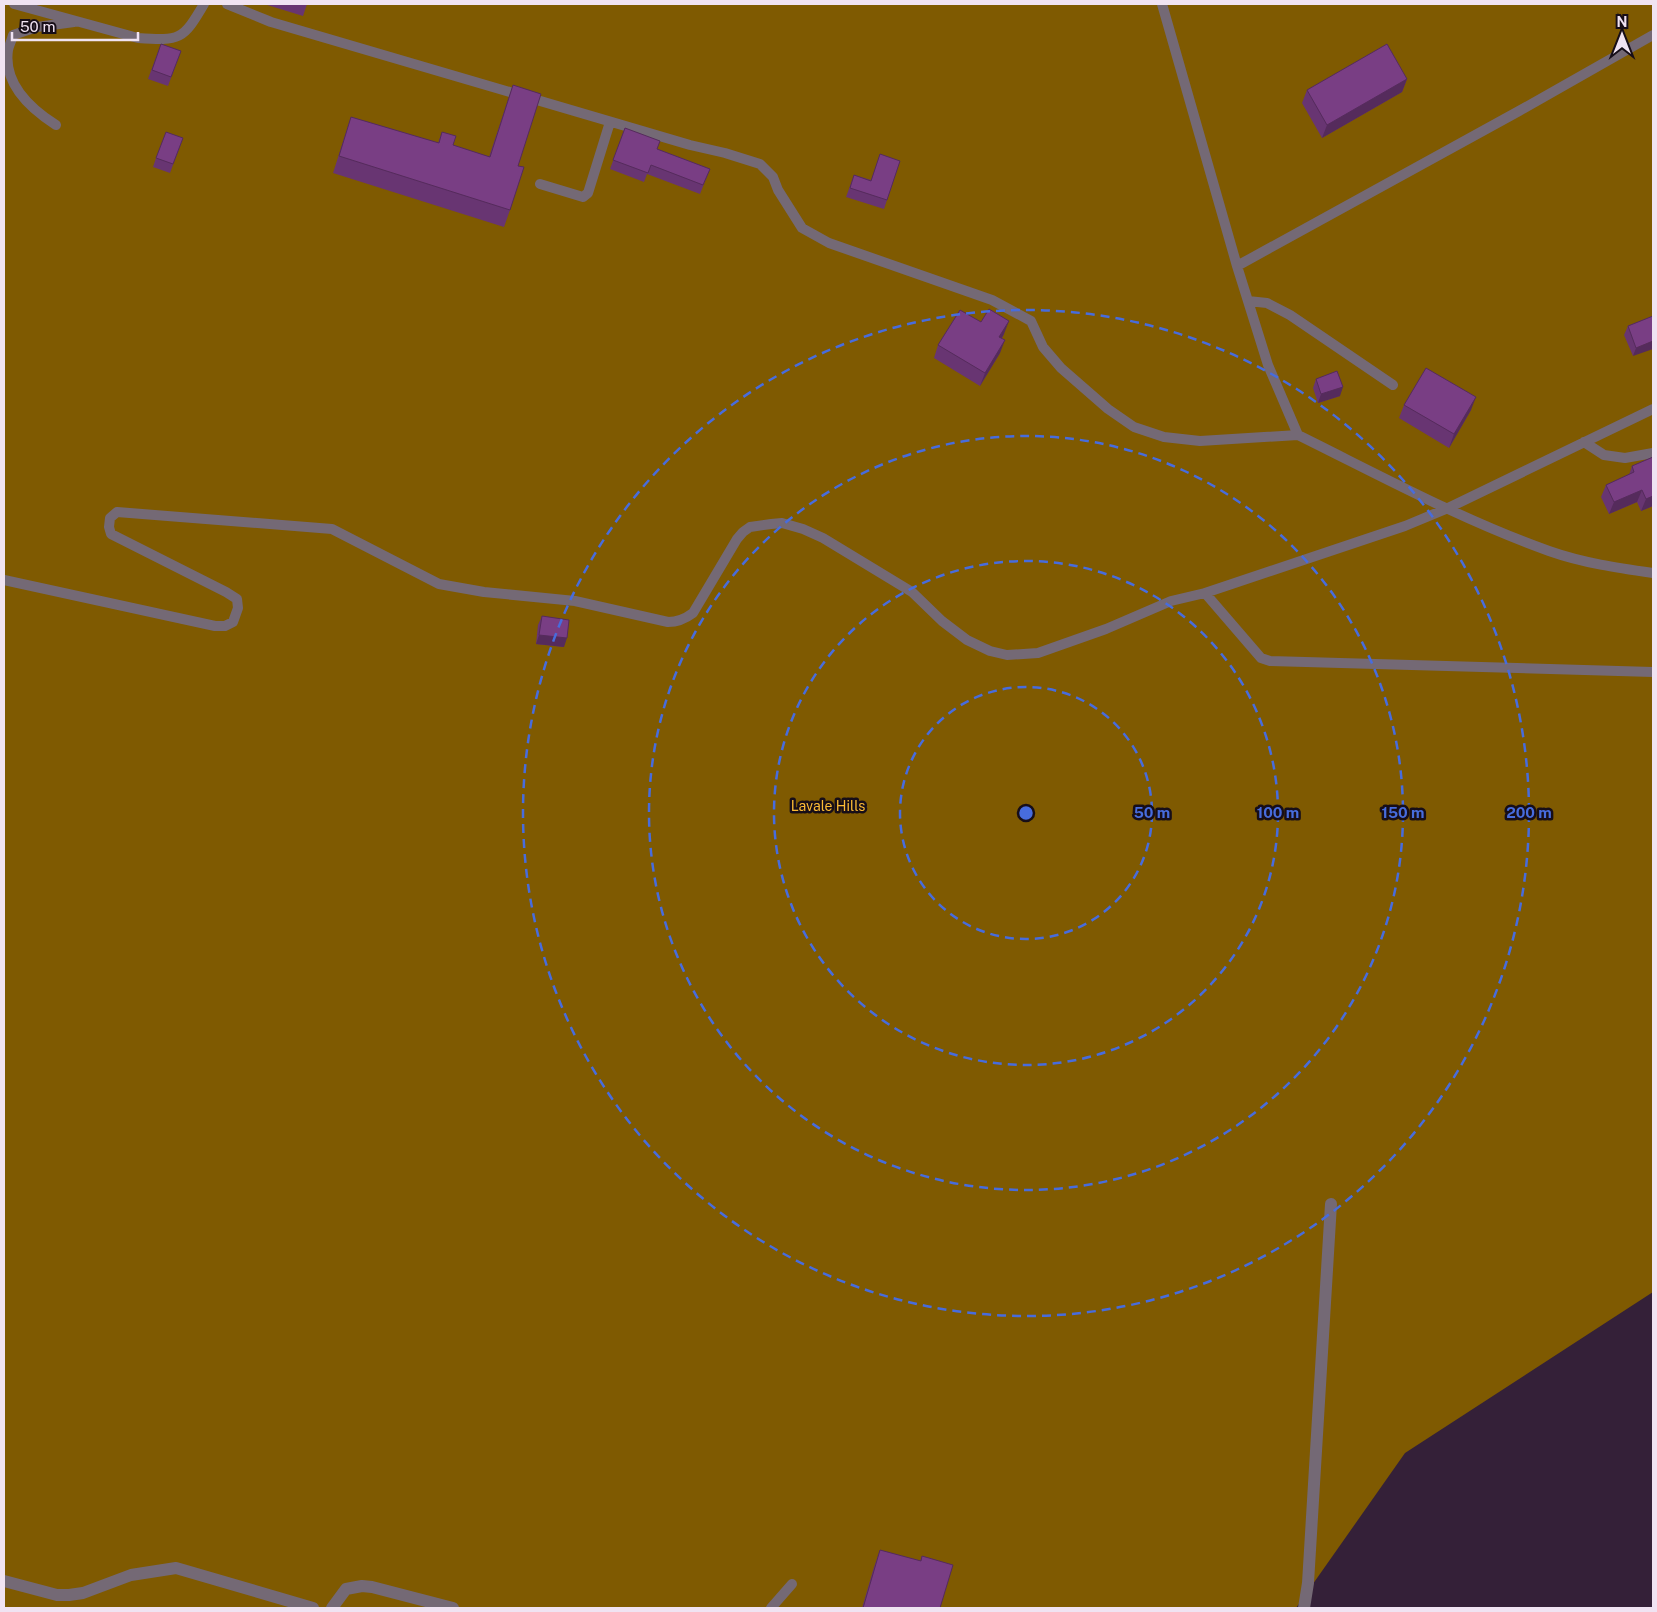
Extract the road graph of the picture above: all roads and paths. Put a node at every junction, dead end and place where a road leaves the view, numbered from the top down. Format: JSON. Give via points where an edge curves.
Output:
{"nodes":[{"id":1,"x":14,"y":4,"type":"edge"},
{"id":2,"x":204,"y":4,"type":"edge"},
{"id":3,"x":227,"y":4,"type":"edge"},
{"id":4,"x":1162,"y":4,"type":"edge"},
{"id":5,"x":80,"y":22,"type":"junction"},
{"id":6,"x":1653,"y":35,"type":"edge"},
{"id":7,"x":610,"y":122,"type":"junction"},
{"id":8,"x":56,"y":125,"type":"dead end"},
{"id":9,"x":540,"y":184,"type":"dead end"},
{"id":10,"x":1237,"y":266,"type":"junction"},
{"id":11,"x":1248,"y":301,"type":"junction"},
{"id":12,"x":1394,"y":385,"type":"dead end"},
{"id":13,"x":1653,"y":409,"type":"edge"},
{"id":14,"x":1298,"y":435,"type":"junction"},
{"id":15,"x":1584,"y":442,"type":"junction"},
{"id":16,"x":1653,"y":453,"type":"edge"},
{"id":17,"x":1446,"y":509,"type":"junction"},
{"id":18,"x":1653,"y":573,"type":"edge"},
{"id":19,"x":4,"y":580,"type":"edge"},
{"id":20,"x":1205,"y":593,"type":"junction"},
{"id":21,"x":1653,"y":672,"type":"edge"},
{"id":22,"x":1331,"y":1204,"type":"dead end"},
{"id":23,"x":4,"y":1580,"type":"edge"},
{"id":24,"x":792,"y":1584,"type":"dead end"},
{"id":25,"x":313,"y":1608,"type":"edge"},
{"id":26,"x":332,"y":1608,"type":"edge"},
{"id":27,"x":453,"y":1608,"type":"edge"},
{"id":28,"x":771,"y":1608,"type":"edge"},
{"id":29,"x":1304,"y":1608,"type":"edge"}],
"edges":[{"from":1,"to":5,"type":"lane"},
{"from":2,"to":5,"type":"lane","via":[[186,32],[165,39],[138,38]]},
{"from":3,"to":7,"type":"lane","via":[[271,22]]},
{"from":4,"to":10,"type":"lane"},
{"from":5,"to":8,"type":"lane","via":[[37,27],[13,35],[8,50],[9,72],[19,95]]},
{"from":6,"to":10,"type":"lane"},
{"from":7,"to":9,"type":"lane","via":[[588,193],[583,197]]},
{"from":7,"to":14,"type":"lane","via":[[760,164],[773,177],[802,228],[814,236],[992,300],[1031,321],[1043,347],[1061,368],[1134,427],[1164,437],[1200,441]]},
{"from":10,"to":11,"type":"lane"},
{"from":11,"to":12,"type":"lane","via":[[1267,303],[1290,315]]},
{"from":11,"to":14,"type":"lane","via":[[1268,365]]},
{"from":13,"to":15,"type":"lane"},
{"from":14,"to":17,"type":"lane"},
{"from":15,"to":16,"type":"lane","via":[[1604,455],[1626,458]]},
{"from":15,"to":17,"type":"lane"},
{"from":17,"to":18,"type":"lane","via":[[1550,552],[1606,566]]},
{"from":17,"to":20,"type":"lane","via":[[1405,526]]},
{"from":19,"to":20,"type":"lane","via":[[215,626],[233,622],[238,608],[237,599],[112,534],[110,518],[117,512],[332,529],[439,584],[575,601],[668,622],[682,620],[693,613],[742,532],[750,527],[782,523],[823,538],[912,592],[966,640],[1007,655],[1038,653],[1106,630],[1171,601]]},
{"from":20,"to":21,"type":"lane","via":[[1261,658],[1270,662]]},
{"from":22,"to":29,"type":"street"},
{"from":23,"to":25,"type":"street","via":[[57,1595],[69,1595],[83,1593],[131,1574],[176,1568]]},
{"from":24,"to":28,"type":"lane"},
{"from":26,"to":27,"type":"street","via":[[346,1589],[362,1586]]}]}
